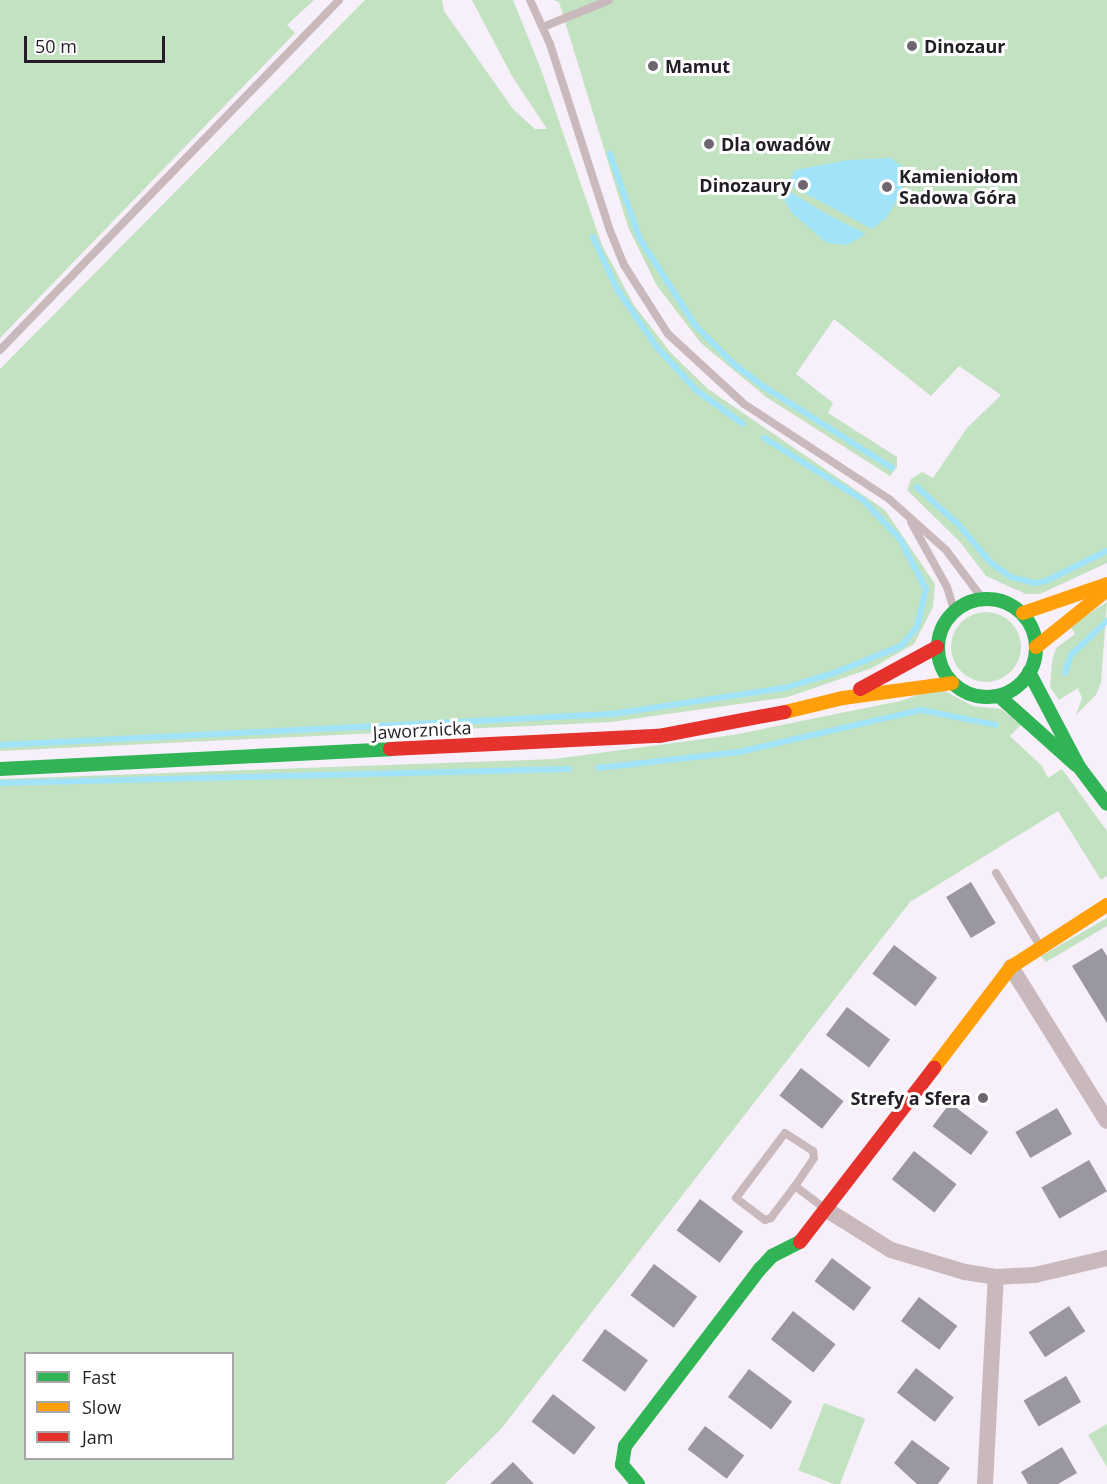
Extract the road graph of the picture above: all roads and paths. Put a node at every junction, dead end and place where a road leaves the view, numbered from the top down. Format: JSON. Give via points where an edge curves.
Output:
{"nodes":[{"id":1,"x":339,"y":0,"type":"edge"},
{"id":2,"x":530,"y":0,"type":"edge"},
{"id":3,"x":609,"y":0,"type":"edge"},
{"id":4,"x":543,"y":27,"type":"junction"},
{"id":5,"x":0,"y":350,"type":"edge"},
{"id":6,"x":908,"y":517,"type":"junction"},
{"id":7,"x":1107,"y":584,"type":"edge"},
{"id":8,"x":1107,"y":590,"type":"edge"},
{"id":9,"x":982,"y":598,"type":"junction"},
{"id":10,"x":954,"y":610,"type":"junction"},
{"id":11,"x":1023,"y":613,"type":"junction"},
{"id":12,"x":937,"y":647,"type":"junction"},
{"id":13,"x":1036,"y":647,"type":"junction"},
{"id":14,"x":1029,"y":672,"type":"junction"},
{"id":15,"x":952,"y":683,"type":"junction"},
{"id":16,"x":999,"y":696,"type":"junction"},
{"id":17,"x":843,"y":698,"type":"junction"},
{"id":18,"x":1079,"y":768,"type":"junction"},
{"id":19,"x":0,"y":769,"type":"edge"},
{"id":20,"x":1107,"y":804,"type":"edge"},
{"id":21,"x":996,"y":873,"type":"dead end"},
{"id":22,"x":1107,"y":905,"type":"edge"},
{"id":23,"x":1040,"y":946,"type":"junction"},
{"id":24,"x":1011,"y":968,"type":"junction"},
{"id":25,"x":1107,"y":1121,"type":"edge"},
{"id":26,"x":795,"y":1186,"type":"junction"},
{"id":27,"x":826,"y":1210,"type":"junction"},
{"id":28,"x":1107,"y":1258,"type":"edge"},
{"id":29,"x":996,"y":1277,"type":"junction"},
{"id":30,"x":638,"y":1484,"type":"edge"},
{"id":31,"x":985,"y":1484,"type":"edge"}],
"edges":[{"from":1,"to":5,"type":"lane"},
{"from":2,"to":4,"type":"lane"},
{"from":3,"to":4,"type":"lane"},
{"from":4,"to":6,"type":"lane","via":[[612,237],[644,300],[668,334],[723,388],[860,478]]},
{"from":6,"to":9,"type":"lane","via":[[946,550]]},
{"from":6,"to":10,"type":"lane","via":[[947,587]]},
{"from":7,"to":11,"type":"street"},
{"from":8,"to":13,"type":"street"},
{"from":9,"to":10,"type":"street"},
{"from":9,"to":11,"type":"street","via":[[1011,605]]},
{"from":10,"to":12,"type":"street","via":[[939,633]]},
{"from":11,"to":13,"type":"street","via":[[1034,633]]},
{"from":12,"to":15,"type":"street","via":[[939,662]]},
{"from":12,"to":17,"type":"street","name":"Jaworznicka"},
{"from":13,"to":14,"type":"street"},
{"from":14,"to":16,"type":"street","via":[[1015,689]]},
{"from":14,"to":18,"type":"street"},
{"from":15,"to":16,"type":"street","via":[[976,696]]},
{"from":15,"to":17,"type":"street","name":"Jaworznicka"},
{"from":16,"to":18,"type":"street","via":[[1011,702]]},
{"from":17,"to":19,"type":"street","name":"Jaworznicka","via":[[659,736]]},
{"from":18,"to":20,"type":"street"},
{"from":21,"to":23,"type":"lane"},
{"from":22,"to":23,"type":"street"},
{"from":23,"to":24,"type":"street"},
{"from":24,"to":25,"type":"street"},
{"from":24,"to":27,"type":"street"},
{"from":26,"to":26,"type":"lane","via":[[814,1158],[813,1151],[785,1133],[736,1198],[765,1220],[771,1218]]},
{"from":26,"to":27,"type":"lane"},
{"from":27,"to":29,"type":"street","via":[[891,1250],[932,1264]]},
{"from":27,"to":30,"type":"street","via":[[795,1247],[772,1256],[760,1269],[625,1446],[625,1471]]},
{"from":28,"to":29,"type":"street","via":[[1063,1271]]},
{"from":29,"to":31,"type":"street"}]}
